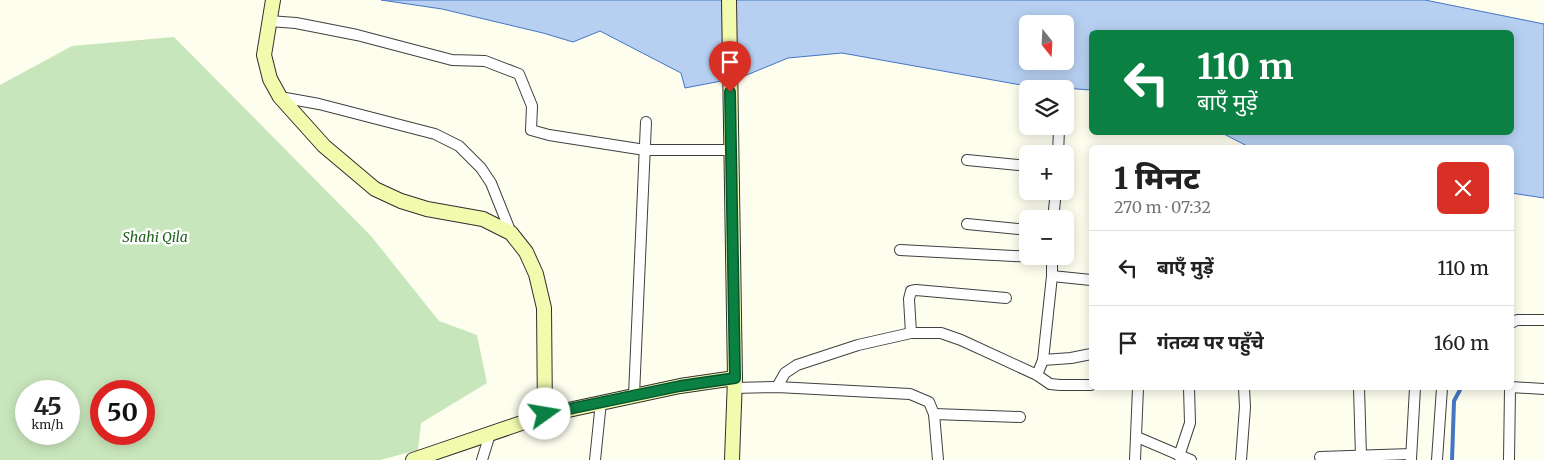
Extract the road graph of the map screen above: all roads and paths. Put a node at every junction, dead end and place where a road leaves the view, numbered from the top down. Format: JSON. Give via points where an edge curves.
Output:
{"nodes":[{"id":1,"x":273,"y":0,"type":"edge"},
{"id":2,"x":729,"y":0,"type":"edge"},
{"id":3,"x":269,"y":22,"type":"junction"},
{"id":4,"x":280,"y":97,"type":"junction"},
{"id":5,"x":646,"y":122,"type":"dead end"},
{"id":6,"x":645,"y":150,"type":"junction"},
{"id":7,"x":731,"y":150,"type":"junction"},
{"id":8,"x":966,"y":160,"type":"dead end"},
{"id":9,"x":1019,"y":165,"type":"edge"},
{"id":10,"x":968,"y":224,"type":"dead end"},
{"id":11,"x":1019,"y":229,"type":"edge"},
{"id":12,"x":511,"y":233,"type":"junction"},
{"id":13,"x":900,"y":250,"type":"dead end"},
{"id":14,"x":1019,"y":255,"type":"edge"},
{"id":15,"x":1052,"y":265,"type":"edge"},
{"id":16,"x":1052,"y":276,"type":"junction"},
{"id":17,"x":1089,"y":280,"type":"edge"},
{"id":18,"x":1006,"y":298,"type":"dead end"},
{"id":19,"x":1544,"y":320,"type":"edge"},
{"id":20,"x":1514,"y":322,"type":"edge"},
{"id":21,"x":910,"y":333,"type":"junction"},
{"id":22,"x":1089,"y":354,"type":"edge"},
{"id":23,"x":1043,"y":360,"type":"junction"},
{"id":24,"x":1037,"y":375,"type":"junction"},
{"id":25,"x":735,"y":383,"type":"junction"},
{"id":26,"x":1089,"y":385,"type":"edge"},
{"id":27,"x":777,"y":387,"type":"junction"},
{"id":28,"x":1514,"y":387,"type":"edge"},
{"id":29,"x":1544,"y":389,"type":"edge"},
{"id":30,"x":1138,"y":390,"type":"edge"},
{"id":31,"x":1189,"y":390,"type":"edge"},
{"id":32,"x":1244,"y":390,"type":"edge"},
{"id":33,"x":1359,"y":390,"type":"edge"},
{"id":34,"x":1415,"y":390,"type":"edge"},
{"id":35,"x":1442,"y":390,"type":"edge"},
{"id":36,"x":1510,"y":390,"type":"edge"},
{"id":37,"x":634,"y":395,"type":"junction"},
{"id":38,"x":601,"y":402,"type":"junction"},
{"id":39,"x":545,"y":414,"type":"junction"},
{"id":40,"x":934,"y":414,"type":"junction"},
{"id":41,"x":1020,"y":417,"type":"dead end"},
{"id":42,"x":490,"y":434,"type":"junction"},
{"id":43,"x":1137,"y":437,"type":"junction"},
{"id":44,"x":1179,"y":456,"type":"junction"},
{"id":45,"x":1361,"y":456,"type":"junction"},
{"id":46,"x":1320,"y":457,"type":"dead end"},
{"id":47,"x":1411,"y":457,"type":"edge"},
{"id":48,"x":413,"y":460,"type":"edge"},
{"id":49,"x":482,"y":460,"type":"edge"},
{"id":50,"x":595,"y":460,"type":"edge"},
{"id":51,"x":732,"y":460,"type":"edge"},
{"id":52,"x":938,"y":460,"type":"edge"},
{"id":53,"x":1135,"y":460,"type":"edge"},
{"id":54,"x":1192,"y":460,"type":"edge"},
{"id":55,"x":1241,"y":460,"type":"edge"},
{"id":56,"x":1437,"y":460,"type":"edge"},
{"id":57,"x":1509,"y":460,"type":"edge"}],
"edges":[{"from":1,"to":3,"type":"main road"},
{"from":2,"to":7,"type":"main road"},
{"from":3,"to":4,"type":"main road","via":[[264,55],[270,79]]},
{"from":3,"to":6,"type":"street","via":[[296,23],[452,60],[485,61],[519,74],[532,106],[531,130]]},
{"from":4,"to":12,"type":"main road","via":[[324,146],[375,189],[427,209],[483,219]]},
{"from":4,"to":12,"type":"street","via":[[435,134],[459,146],[491,183]]},
{"from":5,"to":6,"type":"street"},
{"from":6,"to":7,"type":"street"},
{"from":6,"to":37,"type":"street"},
{"from":7,"to":25,"type":"main road"},
{"from":8,"to":9,"type":"street"},
{"from":10,"to":11,"type":"street"},
{"from":12,"to":39,"type":"main road","via":[[530,259],[544,308]]},
{"from":13,"to":14,"type":"street"},
{"from":15,"to":16,"type":"street"},
{"from":16,"to":17,"type":"street"},
{"from":16,"to":23,"type":"street"},
{"from":18,"to":21,"type":"street","via":[[911,291]]},
{"from":19,"to":20,"type":"street"},
{"from":21,"to":24,"type":"street","via":[[941,333]]},
{"from":21,"to":27,"type":"street","via":[[858,345],[798,366],[785,373]]},
{"from":22,"to":23,"type":"street"},
{"from":23,"to":24,"type":"street"},
{"from":24,"to":26,"type":"street","via":[[1050,384]]},
{"from":25,"to":27,"type":"street"},
{"from":25,"to":37,"type":"main road","via":[[680,386]]},
{"from":25,"to":51,"type":"main road"},
{"from":27,"to":40,"type":"street","via":[[910,394],[929,402]]},
{"from":28,"to":29,"type":"street"},
{"from":30,"to":43,"type":"street"},
{"from":31,"to":44,"type":"street","via":[[1190,423]]},
{"from":32,"to":55,"type":"street"},
{"from":33,"to":45,"type":"street"},
{"from":34,"to":47,"type":"street"},
{"from":35,"to":56,"type":"street"},
{"from":36,"to":57,"type":"street"},
{"from":37,"to":38,"type":"main road"},
{"from":38,"to":39,"type":"main road"},
{"from":38,"to":50,"type":"street"},
{"from":39,"to":42,"type":"main road"},
{"from":40,"to":41,"type":"street"},
{"from":40,"to":52,"type":"street"},
{"from":42,"to":48,"type":"main road"},
{"from":42,"to":49,"type":"street"},
{"from":43,"to":44,"type":"street"},
{"from":43,"to":53,"type":"street"},
{"from":44,"to":54,"type":"street"},
{"from":45,"to":46,"type":"street"},
{"from":45,"to":47,"type":"street"}]}
